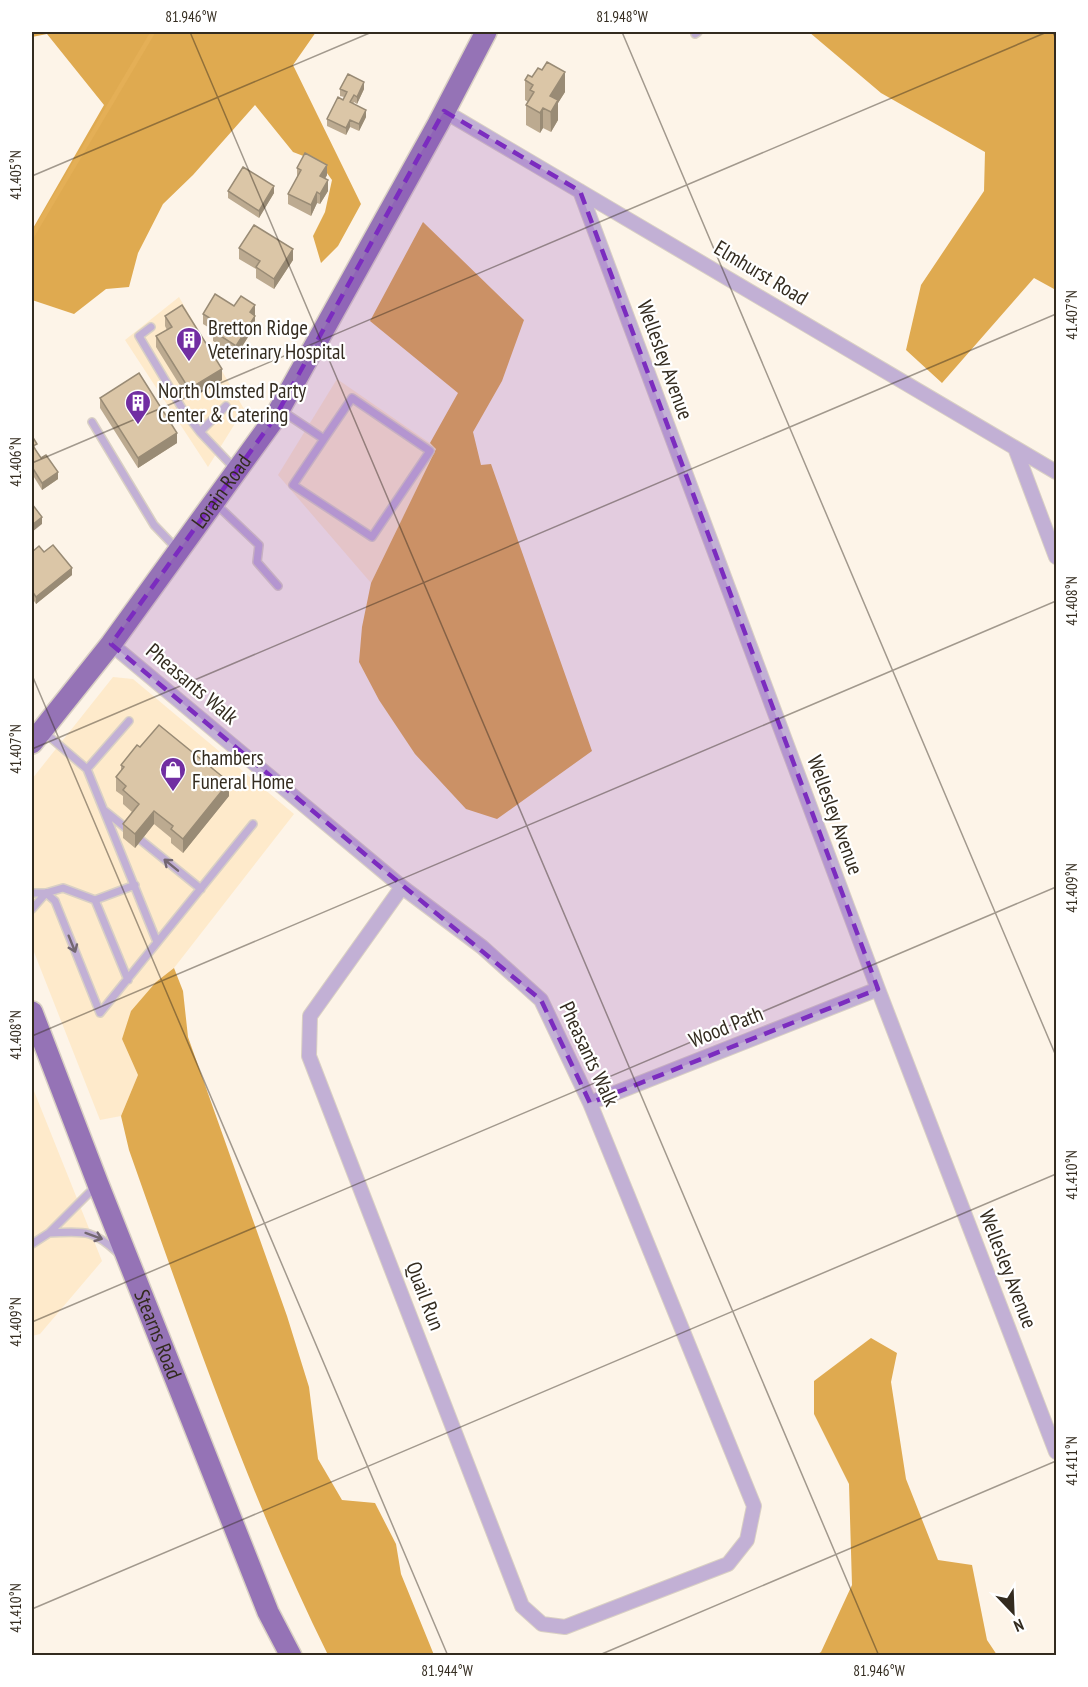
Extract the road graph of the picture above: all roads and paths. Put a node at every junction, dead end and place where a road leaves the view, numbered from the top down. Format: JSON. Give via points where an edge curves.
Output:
{"nodes":[{"id":1,"x":486,"y":32,"type":"edge"},
{"id":2,"x":444,"y":111,"type":"junction"},
{"id":3,"x":580,"y":191,"type":"junction"},
{"id":4,"x":151,"y":327,"type":"dead end"},
{"id":5,"x":226,"y":406,"type":"dead end"},
{"id":6,"x":280,"y":410,"type":"junction"},
{"id":7,"x":92,"y":422,"type":"dead end"},
{"id":8,"x":200,"y":432,"type":"junction"},
{"id":9,"x":324,"y":439,"type":"junction"},
{"id":10,"x":1015,"y":448,"type":"junction"},
{"id":11,"x":237,"y":470,"type":"junction"},
{"id":12,"x":1056,"y":472,"type":"edge"},
{"id":13,"x":214,"y":502,"type":"junction"},
{"id":14,"x":179,"y":550,"type":"junction"},
{"id":15,"x":1056,"y":557,"type":"edge"},
{"id":16,"x":278,"y":586,"type":"dead end"},
{"id":17,"x":111,"y":644,"type":"junction"},
{"id":18,"x":129,"y":722,"type":"dead end"},
{"id":19,"x":35,"y":738,"type":"edge"},
{"id":20,"x":87,"y":769,"type":"junction"},
{"id":21,"x":104,"y":810,"type":"junction"},
{"id":22,"x":253,"y":824,"type":"dead end"},
{"id":23,"x":135,"y":885,"type":"junction"},
{"id":24,"x":402,"y":886,"type":"junction"},
{"id":25,"x":201,"y":889,"type":"junction"},
{"id":26,"x":32,"y":893,"type":"edge"},
{"id":27,"x":46,"y":893,"type":"junction"},
{"id":28,"x":95,"y":900,"type":"junction"},
{"id":29,"x":32,"y":909,"type":"edge"},
{"id":30,"x":157,"y":942,"type":"junction"},
{"id":31,"x":128,"y":980,"type":"junction"},
{"id":32,"x":878,"y":989,"type":"junction"},
{"id":33,"x":32,"y":1012,"type":"edge"},
{"id":34,"x":590,"y":1103,"type":"junction"},
{"id":35,"x":98,"y":1184,"type":"junction"},
{"id":36,"x":49,"y":1233,"type":"junction"},
{"id":37,"x":32,"y":1244,"type":"edge"},
{"id":38,"x":129,"y":1264,"type":"junction"},
{"id":39,"x":1056,"y":1452,"type":"edge"},
{"id":40,"x":650,"y":1595,"type":"joint"},
{"id":41,"x":291,"y":1656,"type":"edge"}],
"edges":[{"from":1,"to":2,"type":"main road","name":"Lorain Road"},
{"from":2,"to":3,"type":"street","name":"Elmhurst Road"},
{"from":2,"to":6,"type":"main road","name":"Lorain Road"},
{"from":3,"to":10,"type":"street","name":"Elmhurst Road"},
{"from":3,"to":32,"type":"street","name":"Wellesley Avenue"},
{"from":4,"to":8,"type":"lane","via":[[139,336]]},
{"from":5,"to":8,"type":"lane"},
{"from":6,"to":9,"type":"lane"},
{"from":6,"to":11,"type":"main road","name":"Lorain Road"},
{"from":7,"to":14,"type":"lane","via":[[154,525]]},
{"from":8,"to":11,"type":"lane"},
{"from":9,"to":9,"type":"lane","via":[[293,484],[372,537],[430,451],[352,398]]},
{"from":10,"to":12,"type":"street","name":"Elmhurst Road"},
{"from":10,"to":15,"type":"street"},
{"from":11,"to":13,"type":"main road","name":"Lorain Road"},
{"from":13,"to":14,"type":"main road","name":"Lorain Road"},
{"from":13,"to":16,"type":"lane","via":[[259,545],[257,562]]},
{"from":14,"to":17,"type":"main road","name":"Lorain Road"},
{"from":17,"to":19,"type":"main road","name":"Lorain Road"},
{"from":17,"to":24,"type":"street","name":"Pheasants Walk"},
{"from":18,"to":20,"type":"lane"},
{"from":19,"to":20,"type":"lane"},
{"from":20,"to":21,"type":"lane"},
{"from":21,"to":23,"type":"lane"},
{"from":25,"to":21,"type":"lane","one_way":true},
{"from":22,"to":25,"type":"lane"},
{"from":23,"to":28,"type":"lane"},
{"from":23,"to":30,"type":"lane"},
{"from":24,"to":34,"type":"street","name":"Pheasants Walk","via":[[482,947],[541,1000]]},
{"from":24,"to":40,"type":"street","name":"Quail Run","via":[[310,1016],[309,1056],[522,1606],[542,1624],[565,1627]]},
{"from":25,"to":30,"type":"lane"},
{"from":26,"to":27,"type":"lane"},
{"from":27,"to":28,"type":"lane","via":[[63,888]]},
{"from":27,"to":29,"type":"lane"},
{"from":27,"to":31,"type":"lane","one_way":true,"via":[[55,902],[100,1013]]},
{"from":28,"to":31,"type":"lane"},
{"from":30,"to":31,"type":"lane"},
{"from":32,"to":34,"type":"street","name":"Wood Path"},
{"from":32,"to":39,"type":"street","name":"Wellesley Avenue"},
{"from":33,"to":35,"type":"main road","name":"Stearns Road"},
{"from":34,"to":40,"type":"street","name":"Pheasants Walk","via":[[753,1506],[747,1540],[728,1564]]},
{"from":35,"to":36,"type":"lane"},
{"from":35,"to":38,"type":"main road","name":"Stearns Road"},
{"from":36,"to":37,"type":"lane"},
{"from":36,"to":38,"type":"lane","one_way":true,"via":[[85,1232],[101,1237]]},
{"from":38,"to":41,"type":"main road","name":"Stearns Road","via":[[268,1612]]}]}
